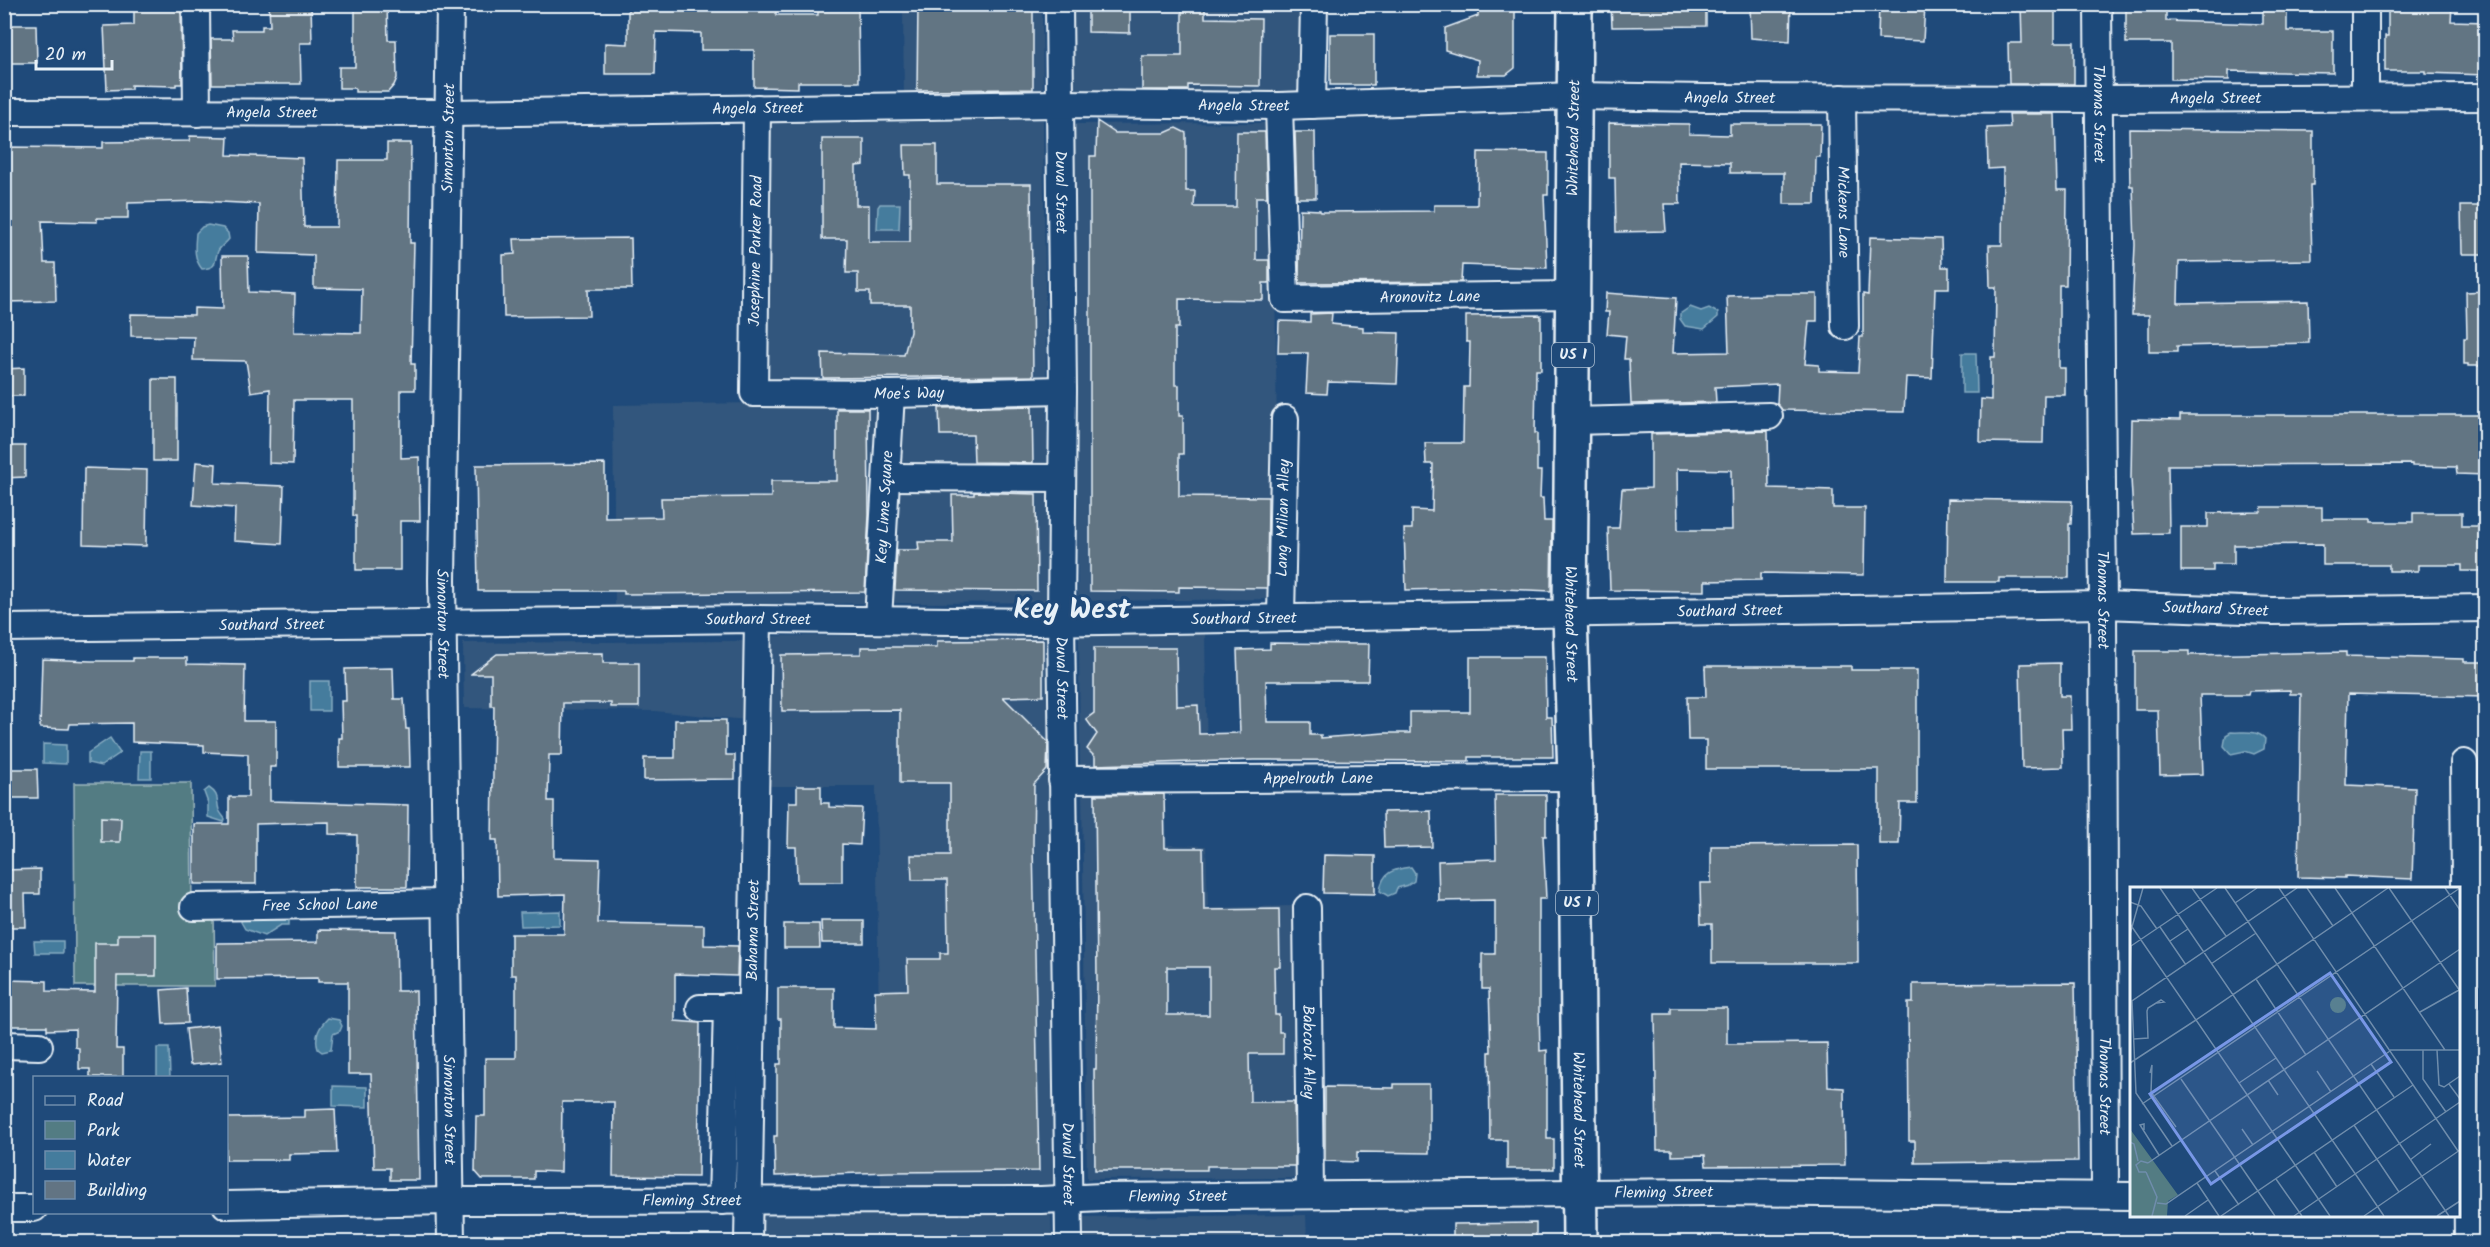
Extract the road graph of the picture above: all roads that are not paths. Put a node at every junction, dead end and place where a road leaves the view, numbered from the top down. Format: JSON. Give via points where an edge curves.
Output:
{"nodes":[{"id":1,"x":196,"y":4,"type":"edge"},
{"id":2,"x":450,"y":4,"type":"edge"},
{"id":3,"x":1059,"y":4,"type":"edge"},
{"id":4,"x":1314,"y":4,"type":"edge"},
{"id":5,"x":1575,"y":4,"type":"edge"},
{"id":6,"x":2098,"y":4,"type":"edge"},
{"id":7,"x":2365,"y":4,"type":"edge"},
{"id":8,"x":1574,"y":96,"type":"junction"},
{"id":9,"x":2365,"y":97,"type":"junction"},
{"id":10,"x":2486,"y":97,"type":"edge"},
{"id":11,"x":1842,"y":98,"type":"junction"},
{"id":12,"x":2099,"y":99,"type":"junction"},
{"id":13,"x":1059,"y":104,"type":"junction"},
{"id":14,"x":1312,"y":105,"type":"junction"},
{"id":15,"x":1279,"y":106,"type":"junction"},
{"id":16,"x":757,"y":108,"type":"junction"},
{"id":17,"x":4,"y":111,"type":"edge"},
{"id":18,"x":197,"y":113,"type":"junction"},
{"id":19,"x":450,"y":113,"type":"junction"},
{"id":20,"x":1573,"y":295,"type":"junction"},
{"id":21,"x":1845,"y":326,"type":"dead end"},
{"id":22,"x":1062,"y":390,"type":"junction"},
{"id":23,"x":754,"y":393,"type":"joint"},
{"id":24,"x":891,"y":394,"type":"junction"},
{"id":25,"x":1769,"y":416,"type":"dead end"},
{"id":26,"x":1285,"y":418,"type":"dead end"},
{"id":27,"x":1572,"y":421,"type":"junction"},
{"id":28,"x":887,"y":477,"type":"junction"},
{"id":29,"x":1062,"y":477,"type":"junction"},
{"id":30,"x":2103,"y":605,"type":"junction"},
{"id":31,"x":2486,"y":608,"type":"edge"},
{"id":32,"x":1570,"y":614,"type":"junction"},
{"id":33,"x":1281,"y":617,"type":"junction"},
{"id":34,"x":758,"y":619,"type":"junction"},
{"id":35,"x":878,"y":619,"type":"junction"},
{"id":36,"x":1061,"y":620,"type":"junction"},
{"id":37,"x":443,"y":622,"type":"junction"},
{"id":38,"x":4,"y":628,"type":"edge"},
{"id":39,"x":2464,"y":763,"type":"dead end"},
{"id":40,"x":1576,"y":777,"type":"junction"},
{"id":41,"x":1062,"y":780,"type":"junction"},
{"id":42,"x":447,"y":903,"type":"junction"},
{"id":43,"x":194,"y":907,"type":"dead end"},
{"id":44,"x":1307,"y":908,"type":"dead end"},
{"id":45,"x":700,"y":1008,"type":"dead end"},
{"id":46,"x":739,"y":1008,"type":"junction"},
{"id":47,"x":4,"y":1045,"type":"edge"},
{"id":48,"x":39,"y":1046,"type":"dead end"},
{"id":49,"x":1579,"y":1193,"type":"junction"},
{"id":50,"x":1310,"y":1195,"type":"junction"},
{"id":51,"x":2104,"y":1195,"type":"junction"},
{"id":52,"x":2130,"y":1196,"type":"edge"},
{"id":53,"x":1069,"y":1199,"type":"junction"},
{"id":54,"x":748,"y":1200,"type":"junction"},
{"id":55,"x":451,"y":1201,"type":"junction"},
{"id":56,"x":722,"y":1201,"type":"junction"},
{"id":57,"x":228,"y":1205,"type":"edge"},
{"id":58,"x":4,"y":1208,"type":"edge"},
{"id":59,"x":33,"y":1208,"type":"edge"},
{"id":60,"x":2470,"y":1208,"type":"edge"},
{"id":61,"x":451,"y":1242,"type":"edge"},
{"id":62,"x":748,"y":1242,"type":"edge"},
{"id":63,"x":1069,"y":1242,"type":"edge"},
{"id":64,"x":1580,"y":1242,"type":"edge"},
{"id":65,"x":2468,"y":1242,"type":"edge"}],
"edges":[{"from":1,"to":18,"type":"street"},
{"from":2,"to":19,"type":"street","name":"Simonton Street"},
{"from":3,"to":13,"type":"street","name":"Duval Street"},
{"from":4,"to":14,"type":"street"},
{"from":5,"to":8,"type":"main road","name":"Whitehead Street","number":"US 1"},
{"from":6,"to":12,"type":"street","name":"Thomas Street"},
{"from":7,"to":9,"type":"street"},
{"from":8,"to":11,"type":"street","name":"Angela Street"},
{"from":8,"to":14,"type":"street","name":"Angela Street"},
{"from":8,"to":20,"type":"main road","name":"Whitehead Street","number":"US 1"},
{"from":9,"to":10,"type":"street","name":"Angela Street"},
{"from":9,"to":12,"type":"street","name":"Angela Street"},
{"from":11,"to":12,"type":"street","name":"Angela Street"},
{"from":11,"to":21,"type":"street","name":"Mickens Lane"},
{"from":12,"to":30,"type":"street","name":"Thomas Street"},
{"from":13,"to":15,"type":"street","name":"Angela Street"},
{"from":13,"to":16,"type":"street","name":"Angela Street"},
{"from":13,"to":22,"type":"street","name":"Duval Street"},
{"from":14,"to":15,"type":"street","name":"Angela Street"},
{"from":15,"to":20,"type":"street","name":"Aronovitz Lane","via":[[1285,299]]},
{"from":16,"to":19,"type":"street","name":"Angela Street"},
{"from":16,"to":23,"type":"street","name":"Josephine Parker Road"},
{"from":17,"to":18,"type":"street","name":"Angela Street"},
{"from":18,"to":19,"type":"street","name":"Angela Street"},
{"from":19,"to":37,"type":"street","name":"Simonton Street"},
{"from":20,"to":27,"type":"main road","name":"Whitehead Street","number":"US 1"},
{"from":22,"to":24,"type":"street","name":"Moe's Way"},
{"from":22,"to":29,"type":"street","name":"Duval Street"},
{"from":23,"to":24,"type":"street","name":"Moe's Way"},
{"from":24,"to":28,"type":"street","name":"Key Lime Square"},
{"from":25,"to":27,"type":"street"},
{"from":26,"to":33,"type":"street","name":"Lang Milian Alley"},
{"from":27,"to":32,"type":"main road","name":"Whitehead Street","number":"US 1"},
{"from":28,"to":29,"type":"street"},
{"from":28,"to":35,"type":"street","name":"Key Lime Square"},
{"from":29,"to":36,"type":"street","name":"Duval Street"},
{"from":30,"to":31,"type":"street","name":"Southard Street","via":[[2272,611]]},
{"from":30,"to":32,"type":"street","name":"Southard Street"},
{"from":30,"to":51,"type":"street","name":"Thomas Street"},
{"from":32,"to":33,"type":"street","name":"Southard Street"},
{"from":32,"to":40,"type":"main road","name":"Whitehead Street","number":"US 1"},
{"from":33,"to":36,"type":"street","name":"Southard Street"},
{"from":34,"to":35,"type":"street","name":"Southard Street"},
{"from":34,"to":37,"type":"street","name":"Southard Street"},
{"from":34,"to":46,"type":"street","name":"Bahama Street"},
{"from":35,"to":36,"type":"street","name":"Southard Street"},
{"from":36,"to":41,"type":"street","name":"Duval Street"},
{"from":37,"to":38,"type":"street","name":"Southard Street"},
{"from":37,"to":42,"type":"street","name":"Simonton Street"},
{"from":39,"to":60,"type":"street"},
{"from":40,"to":41,"type":"street","name":"Appelrouth Lane"},
{"from":40,"to":49,"type":"main road","name":"Whitehead Street","number":"US 1"},
{"from":41,"to":53,"type":"street","name":"Duval Street"},
{"from":42,"to":43,"type":"street","name":"Free School Lane"},
{"from":42,"to":55,"type":"street","name":"Simonton Street"},
{"from":44,"to":50,"type":"street","name":"Babcock Alley"},
{"from":45,"to":46,"type":"street"},
{"from":46,"to":54,"type":"street","name":"Bahama Street"},
{"from":46,"to":56,"type":"street"},
{"from":47,"to":48,"type":"street"},
{"from":49,"to":50,"type":"street","name":"Fleming Street"},
{"from":49,"to":51,"type":"street","name":"Fleming Street"},
{"from":49,"to":64,"type":"main road","name":"Whitehead Street"},
{"from":50,"to":53,"type":"street","name":"Fleming Street"},
{"from":51,"to":52,"type":"street","name":"Fleming Street"},
{"from":53,"to":54,"type":"street","name":"Fleming Street"},
{"from":53,"to":63,"type":"street","name":"Duval Street"},
{"from":54,"to":56,"type":"street","name":"Fleming Street"},
{"from":54,"to":62,"type":"street","name":"Bahama Street"},
{"from":55,"to":56,"type":"street","name":"Fleming Street"},
{"from":55,"to":57,"type":"street","name":"Fleming Street"},
{"from":55,"to":61,"type":"street","name":"Simonton Street"},
{"from":58,"to":59,"type":"street"},
{"from":60,"to":65,"type":"street"}]}
